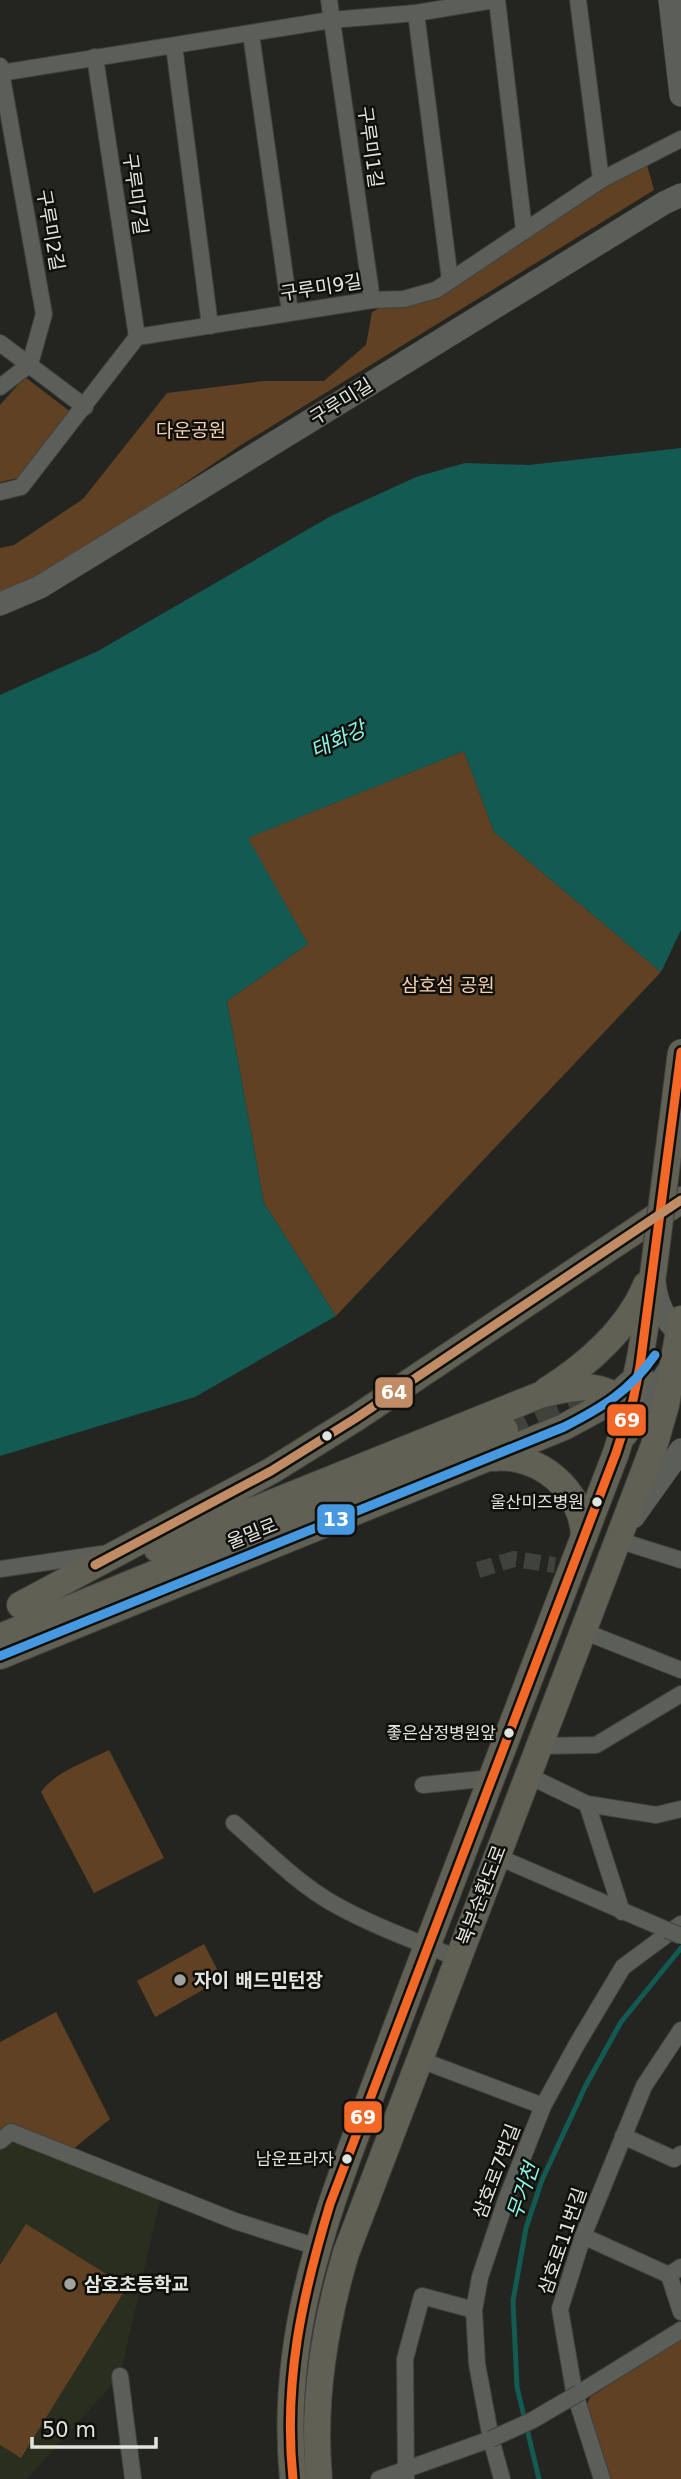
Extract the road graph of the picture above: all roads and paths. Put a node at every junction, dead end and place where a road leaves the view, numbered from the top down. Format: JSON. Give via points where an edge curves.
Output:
{"nodes":[{"id":1,"x":329,"y":0,"type":"edge"},
{"id":2,"x":495,"y":0,"type":"edge"},
{"id":3,"x":578,"y":0,"type":"edge"},
{"id":4,"x":670,"y":0,"type":"edge"},
{"id":5,"x":416,"y":13,"type":"junction"},
{"id":6,"x":331,"y":20,"type":"junction"},
{"id":7,"x":251,"y":34,"type":"junction"},
{"id":8,"x":174,"y":46,"type":"junction"},
{"id":9,"x":95,"y":57,"type":"junction"},
{"id":10,"x":0,"y":71,"type":"edge"},
{"id":11,"x":681,"y":95,"type":"edge"},
{"id":12,"x":681,"y":139,"type":"edge"},
{"id":13,"x":601,"y":180,"type":"junction"},
{"id":14,"x":681,"y":195,"type":"edge"},
{"id":15,"x":523,"y":230,"type":"junction"},
{"id":16,"x":450,"y":280,"type":"junction"},
{"id":17,"x":372,"y":300,"type":"junction"},
{"id":18,"x":290,"y":312,"type":"junction"},
{"id":19,"x":210,"y":326,"type":"junction"},
{"id":20,"x":136,"y":337,"type":"junction"},
{"id":21,"x":0,"y":343,"type":"edge"},
{"id":22,"x":30,"y":364,"type":"junction"},
{"id":23,"x":0,"y":387,"type":"edge"},
{"id":24,"x":85,"y":407,"type":"junction"},
{"id":25,"x":0,"y":492,"type":"edge"},
{"id":26,"x":0,"y":604,"type":"edge"},
{"id":27,"x":681,"y":1052,"type":"edge"},
{"id":28,"x":681,"y":1200,"type":"edge"},
{"id":29,"x":654,"y":1266,"type":"junction"},
{"id":30,"x":678,"y":1334,"type":"edge"},
{"id":31,"x":540,"y":1395,"type":"junction"},
{"id":32,"x":630,"y":1401,"type":"junction"},
{"id":33,"x":505,"y":1430,"type":"tunnel mouth"},
{"id":34,"x":681,"y":1450,"type":"edge"},
{"id":35,"x":488,"y":1458,"type":"junction"},
{"id":36,"x":645,"y":1470,"type":"junction"},
{"id":37,"x":584,"y":1536,"type":"junction"},
{"id":38,"x":618,"y":1540,"type":"junction"},
{"id":39,"x":122,"y":1551,"type":"junction"},
{"id":40,"x":681,"y":1560,"type":"edge"},
{"id":41,"x":0,"y":1569,"type":"edge"},
{"id":42,"x":10,"y":1609,"type":"edge"},
{"id":43,"x":583,"y":1631,"type":"junction"},
{"id":44,"x":0,"y":1637,"type":"edge"},
{"id":45,"x":0,"y":1656,"type":"edge"},
{"id":46,"x":681,"y":1670,"type":"edge"},
{"id":47,"x":681,"y":1695,"type":"edge"},
{"id":48,"x":538,"y":1746,"type":"junction"},
{"id":49,"x":527,"y":1775,"type":"junction"},
{"id":50,"x":492,"y":1778,"type":"junction"},
{"id":51,"x":424,"y":1785,"type":"dead end"},
{"id":52,"x":587,"y":1804,"type":"junction"},
{"id":53,"x":681,"y":1809,"type":"edge"},
{"id":54,"x":234,"y":1824,"type":"dead end"},
{"id":55,"x":496,"y":1856,"type":"junction"},
{"id":56,"x":622,"y":1912,"type":"junction"},
{"id":57,"x":676,"y":1930,"type":"edge"},
{"id":58,"x":427,"y":1946,"type":"junction"},
{"id":59,"x":457,"y":1958,"type":"junction"},
{"id":60,"x":681,"y":2030,"type":"edge"},
{"id":61,"x":418,"y":2059,"type":"junction"},
{"id":62,"x":543,"y":2106,"type":"junction"},
{"id":63,"x":623,"y":2136,"type":"junction"},
{"id":64,"x":0,"y":2141,"type":"edge"},
{"id":65,"x":681,"y":2154,"type":"edge"},
{"id":66,"x":583,"y":2236,"type":"junction"},
{"id":67,"x":317,"y":2246,"type":"junction"},
{"id":68,"x":675,"y":2271,"type":"edge"},
{"id":69,"x":474,"y":2310,"type":"junction"},
{"id":70,"x":681,"y":2312,"type":"edge"},
{"id":71,"x":681,"y":2330,"type":"edge"},
{"id":72,"x":120,"y":2376,"type":"dead end"},
{"id":73,"x":491,"y":2439,"type":"junction"},
{"id":74,"x":405,"y":2474,"type":"edge"},
{"id":75,"x":133,"y":2479,"type":"edge"},
{"id":76,"x":293,"y":2479,"type":"edge"},
{"id":77,"x":320,"y":2479,"type":"edge"},
{"id":78,"x":379,"y":2479,"type":"edge"},
{"id":79,"x":502,"y":2479,"type":"edge"},
{"id":80,"x":602,"y":2479,"type":"edge"}],
"edges":[{"from":1,"to":6,"type":"street","name":"구루미1길"},
{"from":2,"to":5,"type":"street"},
{"from":2,"to":15,"type":"street"},
{"from":3,"to":13,"type":"street"},
{"from":4,"to":11,"type":"street"},
{"from":5,"to":6,"type":"street"},
{"from":5,"to":16,"type":"street"},
{"from":6,"to":7,"type":"street"},
{"from":6,"to":17,"type":"street","name":"구루미1길"},
{"from":7,"to":8,"type":"street"},
{"from":7,"to":18,"type":"street"},
{"from":8,"to":9,"type":"street"},
{"from":8,"to":19,"type":"street"},
{"from":9,"to":10,"type":"street"},
{"from":9,"to":20,"type":"street","name":"구루미7길"},
{"from":10,"to":22,"type":"street","name":"구루미2길","via":[[44,314]]},
{"from":12,"to":13,"type":"street","name":"구루미9길"},
{"from":13,"to":15,"type":"street","name":"구루미9길"},
{"from":14,"to":26,"type":"street","name":"구루미길","via":[[40,587]]},
{"from":15,"to":16,"type":"street","name":"구루미9길"},
{"from":16,"to":17,"type":"street","name":"구루미9길","via":[[415,296]]},
{"from":17,"to":18,"type":"street","name":"구루미9길"},
{"from":18,"to":19,"type":"street","name":"구루미9길"},
{"from":19,"to":20,"type":"street","name":"구루미9길"},
{"from":20,"to":24,"type":"street"},
{"from":21,"to":22,"type":"street"},
{"from":22,"to":23,"type":"street"},
{"from":22,"to":24,"type":"street"},
{"from":24,"to":25,"type":"street","via":[[21,487]]},
{"from":27,"to":29,"type":"main road","name":"북부순환도로","bridge":true},
{"from":28,"to":39,"type":"main road","via":[[356,1418],[271,1471]]},
{"from":29,"to":30,"type":"street","via":[[657,1300]]},
{"from":29,"to":31,"type":"main road","via":[[634,1309],[613,1335],[583,1365]]},
{"from":29,"to":32,"type":"main road","name":"북부순환도로"},
{"from":30,"to":32,"type":"street"},
{"from":30,"to":32,"type":"main road","via":[[662,1346]]},
{"from":30,"to":36,"type":"main road","name":"북부순환도로","via":[[666,1405]]},
{"from":31,"to":32,"type":"main road","via":[[589,1387]]},
{"from":31,"to":42,"type":"main road"},
{"from":32,"to":35,"type":"main road"},
{"from":32,"to":36,"type":"main road","via":[[645,1445]]},
{"from":32,"to":37,"type":"main road","name":"북부순환도로"},
{"from":33,"to":44,"type":"main road","name":"울밀로"},
{"from":34,"to":38,"type":"street"},
{"from":35,"to":37,"type":"main road","via":[[525,1461],[556,1477],[579,1509]]},
{"from":35,"to":45,"type":"main road"},
{"from":36,"to":38,"type":"main road","name":"북부순환도로"},
{"from":37,"to":50,"type":"main road","name":"북부순환도로","via":[[563,1568]]},
{"from":38,"to":40,"type":"street"},
{"from":38,"to":43,"type":"main road","name":"북부순환도로"},
{"from":39,"to":41,"type":"street"},
{"from":39,"to":42,"type":"main road"},
{"from":43,"to":46,"type":"street"},
{"from":43,"to":48,"type":"main road","name":"북부순환도로"},
{"from":47,"to":48,"type":"street","via":[[596,1745]]},
{"from":48,"to":49,"type":"main road","name":"북부순환도로"},
{"from":49,"to":52,"type":"street"},
{"from":49,"to":55,"type":"main road","name":"북부순환도로"},
{"from":50,"to":51,"type":"street"},
{"from":50,"to":58,"type":"main road","name":"북부순환도로"},
{"from":52,"to":53,"type":"street","via":[[656,1815]]},
{"from":52,"to":56,"type":"street"},
{"from":54,"to":58,"type":"street","via":[[304,1885],[334,1904]]},
{"from":55,"to":56,"type":"street"},
{"from":55,"to":59,"type":"main road","name":"북부순환도로"},
{"from":56,"to":57,"type":"street"},
{"from":57,"to":62,"type":"street","name":"삼호로7번길","via":[[623,1967]]},
{"from":58,"to":59,"type":"street"},
{"from":58,"to":67,"type":"main road","name":"북부순환도로"},
{"from":59,"to":61,"type":"main road","name":"북부순환도로"},
{"from":60,"to":63,"type":"street","name":"삼호로11번길","via":[[645,2086]]},
{"from":61,"to":62,"type":"street"},
{"from":61,"to":77,"type":"main road","name":"북부순환도로","via":[[359,2214],[327,2322],[318,2412]]},
{"from":62,"to":69,"type":"street","name":"삼호로7번길","via":[[506,2200]]},
{"from":63,"to":65,"type":"street","via":[[674,2159]]},
{"from":63,"to":66,"type":"street","name":"삼호로11번길"},
{"from":64,"to":67,"type":"street","via":[[11,2132],[235,2221]]},
{"from":66,"to":68,"type":"street"},
{"from":66,"to":80,"type":"street","name":"삼호로11번길","via":[[561,2309],[574,2391]]},
{"from":67,"to":76,"type":"main road","name":"북부순환도로","via":[[292,2365]]},
{"from":68,"to":70,"type":"street"},
{"from":69,"to":73,"type":"street","name":"삼호로7번길","via":[[478,2373]]},
{"from":69,"to":74,"type":"street","via":[[422,2296],[405,2359]]},
{"from":71,"to":73,"type":"street","bridge":true,"via":[[531,2421]]},
{"from":72,"to":75,"type":"street"},
{"from":73,"to":74,"type":"street"},
{"from":73,"to":79,"type":"street","name":"삼호로7번길"},
{"from":74,"to":78,"type":"street"}]}
